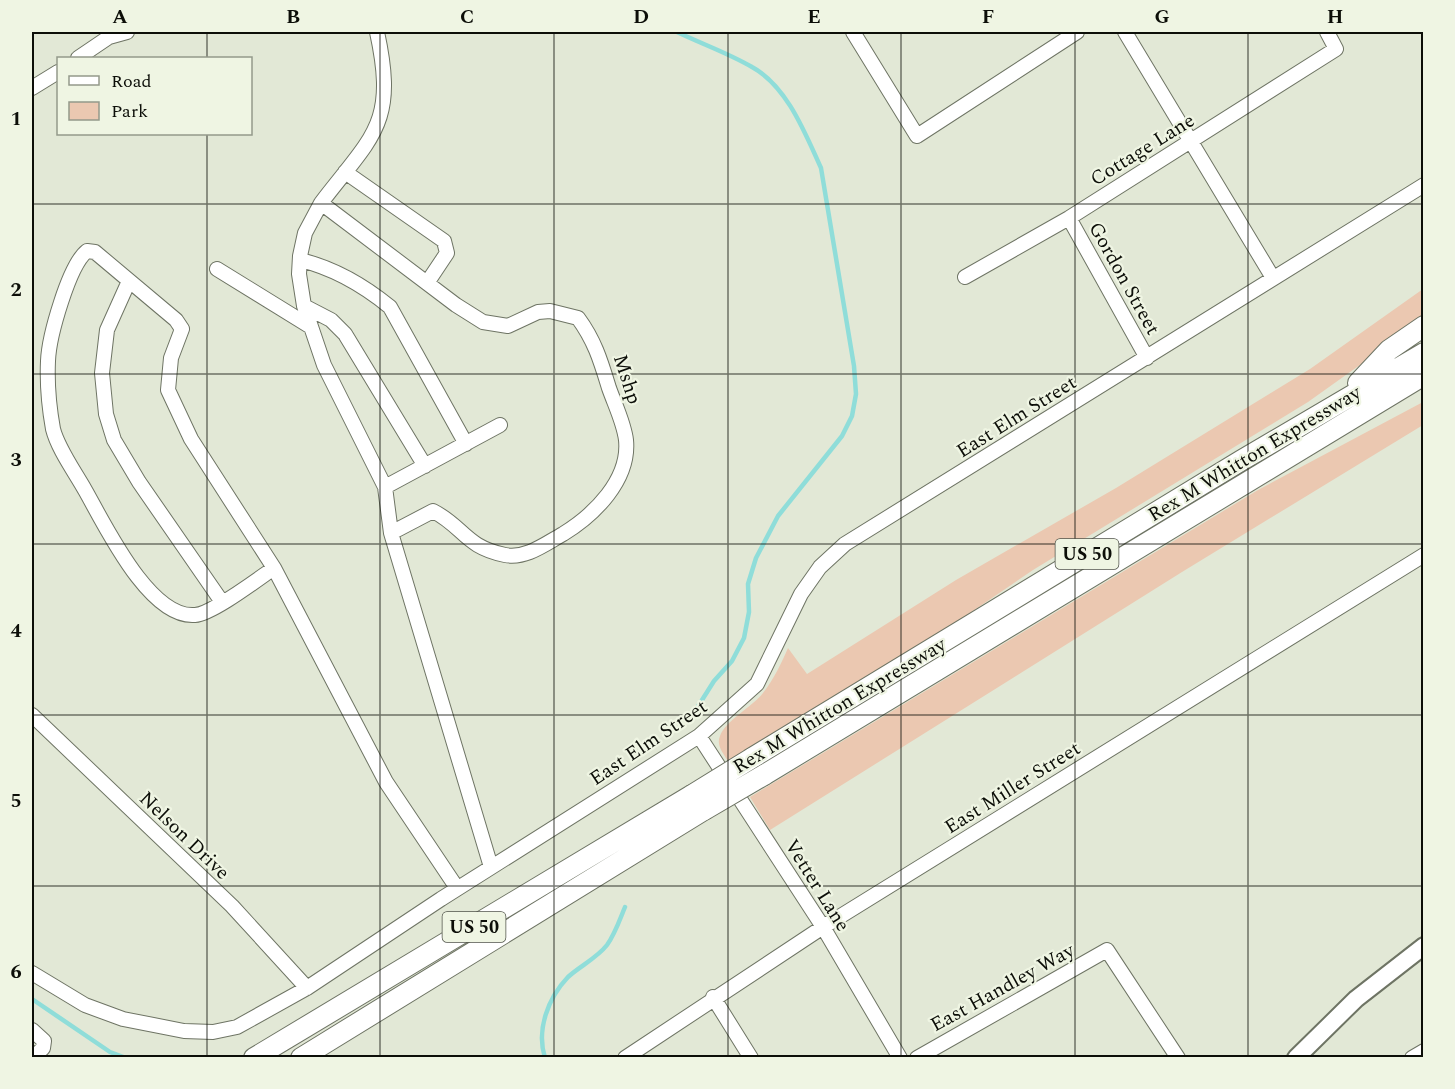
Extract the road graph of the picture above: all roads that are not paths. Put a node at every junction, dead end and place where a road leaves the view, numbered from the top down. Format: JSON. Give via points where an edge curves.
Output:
{"nodes":[{"id":1,"x":127,"y":32,"type":"edge"},
{"id":2,"x":376,"y":32,"type":"edge"},
{"id":3,"x":853,"y":32,"type":"edge"},
{"id":4,"x":1077,"y":32,"type":"edge"},
{"id":5,"x":1125,"y":32,"type":"edge"},
{"id":6,"x":1327,"y":32,"type":"edge"},
{"id":7,"x":79,"y":57,"type":"edge"},
{"id":8,"x":57,"y":73,"type":"edge"},
{"id":9,"x":32,"y":88,"type":"edge"},
{"id":10,"x":1191,"y":142,"type":"junction"},
{"id":11,"x":345,"y":171,"type":"junction"},
{"id":12,"x":1424,"y":185,"type":"edge"},
{"id":13,"x":321,"y":204,"type":"junction"},
{"id":14,"x":1069,"y":218,"type":"junction"},
{"id":15,"x":300,"y":260,"type":"junction"},
{"id":16,"x":217,"y":268,"type":"dead end"},
{"id":17,"x":965,"y":277,"type":"dead end"},
{"id":18,"x":1273,"y":278,"type":"junction"},
{"id":19,"x":129,"y":281,"type":"junction"},
{"id":20,"x":427,"y":283,"type":"junction"},
{"id":21,"x":304,"y":306,"type":"junction"},
{"id":22,"x":1424,"y":326,"type":"edge"},
{"id":23,"x":311,"y":327,"type":"junction"},
{"id":24,"x":1424,"y":353,"type":"edge"},
{"id":25,"x":1147,"y":358,"type":"junction"},
{"id":26,"x":1424,"y":375,"type":"edge"},
{"id":27,"x":1424,"y":386,"type":"edge"},
{"id":28,"x":1342,"y":401,"type":"junction"},
{"id":29,"x":1354,"y":417,"type":"junction"},
{"id":30,"x":500,"y":425,"type":"dead end"},
{"id":31,"x":466,"y":444,"type":"junction"},
{"id":32,"x":425,"y":466,"type":"junction"},
{"id":33,"x":385,"y":487,"type":"junction"},
{"id":34,"x":391,"y":533,"type":"junction"},
{"id":35,"x":1424,"y":555,"type":"edge"},
{"id":36,"x":274,"y":568,"type":"junction"},
{"id":37,"x":222,"y":602,"type":"junction"},
{"id":38,"x":32,"y":715,"type":"edge"},
{"id":39,"x":699,"y":736,"type":"junction"},
{"id":40,"x":491,"y":867,"type":"junction"},
{"id":41,"x":457,"y":888,"type":"junction"},
{"id":42,"x":823,"y":927,"type":"junction"},
{"id":43,"x":1424,"y":946,"type":"edge"},
{"id":44,"x":32,"y":973,"type":"edge"},
{"id":45,"x":307,"y":988,"type":"junction"},
{"id":46,"x":713,"y":998,"type":"junction"},
{"id":47,"x":32,"y":1030,"type":"edge"},
{"id":48,"x":1424,"y":1051,"type":"edge"},
{"id":49,"x":33,"y":1058,"type":"edge"},
{"id":50,"x":254,"y":1058,"type":"edge"},
{"id":51,"x":301,"y":1058,"type":"edge"},
{"id":52,"x":625,"y":1058,"type":"edge"},
{"id":53,"x":751,"y":1058,"type":"edge"},
{"id":54,"x":900,"y":1058,"type":"edge"},
{"id":55,"x":917,"y":1058,"type":"edge"},
{"id":56,"x":1178,"y":1058,"type":"edge"},
{"id":57,"x":1296,"y":1058,"type":"edge"},
{"id":58,"x":1412,"y":1058,"type":"edge"}],
"edges":[{"from":1,"to":7,"type":"street","via":[[109,37]]},
{"from":2,"to":11,"type":"street","via":[[382,55],[383,110],[376,132]]},
{"from":3,"to":4,"type":"street","via":[[917,136]]},
{"from":5,"to":10,"type":"street"},
{"from":6,"to":10,"type":"street","name":"Cottage Lane","via":[[1336,49]]},
{"from":8,"to":9,"type":"street"},
{"from":10,"to":14,"type":"street","name":"Cottage Lane"},
{"from":10,"to":18,"type":"street"},
{"from":11,"to":13,"type":"street"},
{"from":11,"to":20,"type":"street","via":[[444,241],[447,253]]},
{"from":12,"to":18,"type":"street","name":"East Elm Street"},
{"from":13,"to":15,"type":"street","via":[[305,233]]},
{"from":13,"to":20,"type":"street","name":"Mshp"},
{"from":14,"to":17,"type":"street","name":"Cottage Lane"},
{"from":14,"to":25,"type":"street","name":"Gordon Street"},
{"from":15,"to":21,"type":"street"},
{"from":15,"to":31,"type":"street","via":[[339,273],[390,308]]},
{"from":16,"to":23,"type":"street"},
{"from":18,"to":25,"type":"street","name":"East Elm Street"},
{"from":19,"to":36,"type":"street","via":[[182,329],[171,358],[168,390],[191,439]]},
{"from":19,"to":37,"type":"street","via":[[107,330],[102,373],[106,414],[114,440],[139,482]]},
{"from":19,"to":37,"type":"street","via":[[95,252],[87,251],[78,258],[48,359],[54,432],[112,541],[141,582],[182,614],[197,615]]},
{"from":20,"to":34,"type":"street","name":"Mshp","via":[[470,315],[499,326],[508,326],[538,312],[578,318],[602,362],[623,428],[625,456],[609,496],[567,531],[531,552],[516,556],[480,548],[464,538],[451,520],[433,511]]},
{"from":21,"to":23,"type":"street"},
{"from":21,"to":32,"type":"street","via":[[331,320],[345,334]]},
{"from":22,"to":28,"type":"highway","via":[[1389,350]]},
{"from":23,"to":33,"type":"street","via":[[324,365]]},
{"from":24,"to":28,"type":"highway","name":"Rex M Whitton Expressway","number":"US 50"},
{"from":25,"to":39,"type":"street","name":"East Elm Street","via":[[845,544],[820,567],[801,594],[757,684]]},
{"from":26,"to":29,"type":"highway","name":"Rex M Whitton Expressway","number":"US 50"},
{"from":27,"to":29,"type":"highway"},
{"from":28,"to":50,"type":"highway","name":"Rex M Whitton Expressway","number":"US 50","bridge":true},
{"from":29,"to":51,"type":"highway","name":"Rex M Whitton Expressway","number":"US 50","bridge":true},
{"from":30,"to":31,"type":"street"},
{"from":31,"to":32,"type":"street"},
{"from":32,"to":33,"type":"street"},
{"from":33,"to":34,"type":"street"},
{"from":34,"to":40,"type":"street"},
{"from":35,"to":42,"type":"street","name":"East Miller Street"},
{"from":36,"to":37,"type":"street"},
{"from":36,"to":41,"type":"street","via":[[386,782]]},
{"from":38,"to":45,"type":"street","name":"Nelson Drive","via":[[232,906]]},
{"from":39,"to":40,"type":"street","name":"East Elm Street"},
{"from":39,"to":42,"type":"street","name":"Vetter Lane"},
{"from":40,"to":41,"type":"street","name":"East Elm Street"},
{"from":41,"to":45,"type":"street","name":"East Elm Street"},
{"from":42,"to":46,"type":"street","name":"East Miller Street"},
{"from":42,"to":54,"type":"street","name":"Vetter Lane"},
{"from":43,"to":57,"type":"main road","via":[[1356,999]]},
{"from":44,"to":45,"type":"street","name":"East Elm Street","via":[[85,1005],[123,1019],[184,1031],[213,1032],[237,1027]]},
{"from":46,"to":52,"type":"street","name":"East Miller Street"},
{"from":46,"to":53,"type":"street"},
{"from":47,"to":49,"type":"street","via":[[44,1041]]},
{"from":48,"to":58,"type":"street"},
{"from":55,"to":56,"type":"street","name":"East Handley Way","via":[[1107,950]]}]}
